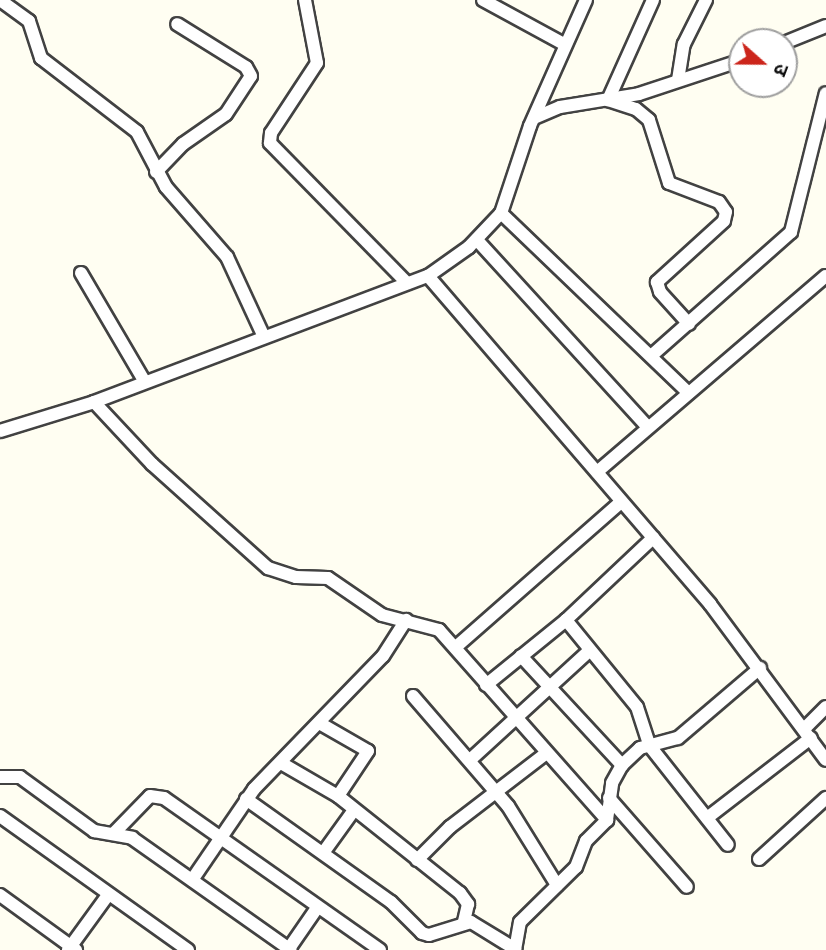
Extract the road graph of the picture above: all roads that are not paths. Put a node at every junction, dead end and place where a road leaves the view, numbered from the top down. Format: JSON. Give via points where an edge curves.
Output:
{"nodes":[{"id":1,"x":0,"y":0,"type":"edge"},
{"id":2,"x":305,"y":0,"type":"edge"},
{"id":3,"x":483,"y":0,"type":"edge"},
{"id":4,"x":586,"y":0,"type":"edge"},
{"id":5,"x":653,"y":0,"type":"edge"},
{"id":6,"x":706,"y":0,"type":"edge"},
{"id":7,"x":177,"y":24,"type":"dead end"},
{"id":8,"x":826,"y":26,"type":"edge"},
{"id":9,"x":798,"y":37,"type":"edge"},
{"id":10,"x":564,"y":44,"type":"junction"},
{"id":11,"x":728,"y":64,"type":"edge"},
{"id":12,"x":678,"y":80,"type":"junction"},
{"id":13,"x":826,"y":93,"type":"edge"},
{"id":14,"x":608,"y":100,"type":"junction"},
{"id":15,"x":534,"y":117,"type":"junction"},
{"id":16,"x":822,"y":120,"type":"edge"},
{"id":17,"x":156,"y":172,"type":"junction"},
{"id":18,"x":501,"y":213,"type":"junction"},
{"id":19,"x":477,"y":240,"type":"junction"},
{"id":20,"x":81,"y":274,"type":"dead end"},
{"id":21,"x":428,"y":275,"type":"junction"},
{"id":22,"x":826,"y":275,"type":"edge"},
{"id":23,"x":407,"y":283,"type":"junction"},
{"id":24,"x":689,"y":324,"type":"junction"},
{"id":25,"x":264,"y":337,"type":"junction"},
{"id":26,"x":651,"y":356,"type":"junction"},
{"id":27,"x":145,"y":382,"type":"junction"},
{"id":28,"x":689,"y":393,"type":"junction"},
{"id":29,"x":94,"y":402,"type":"junction"},
{"id":30,"x":648,"y":427,"type":"junction"},
{"id":31,"x":0,"y":431,"type":"edge"},
{"id":32,"x":597,"y":472,"type":"junction"},
{"id":33,"x":621,"y":502,"type":"junction"},
{"id":34,"x":653,"y":538,"type":"junction"},
{"id":35,"x":406,"y":620,"type":"junction"},
{"id":36,"x":566,"y":620,"type":"junction"},
{"id":37,"x":457,"y":646,"type":"junction"},
{"id":38,"x":589,"y":651,"type":"junction"},
{"id":39,"x":521,"y":656,"type":"junction"},
{"id":40,"x":760,"y":668,"type":"junction"},
{"id":41,"x":486,"y":685,"type":"junction"},
{"id":42,"x":551,"y":688,"type":"junction"},
{"id":43,"x":413,"y":696,"type":"dead end"},
{"id":44,"x":826,"y":707,"type":"edge"},
{"id":45,"x":516,"y":721,"type":"junction"},
{"id":46,"x":321,"y":724,"type":"junction"},
{"id":47,"x":808,"y":734,"type":"junction"},
{"id":48,"x":649,"y":745,"type":"junction"},
{"id":49,"x":545,"y":754,"type":"junction"},
{"id":50,"x":470,"y":760,"type":"junction"},
{"id":51,"x":826,"y":760,"type":"edge"},
{"id":52,"x":281,"y":762,"type":"junction"},
{"id":53,"x":622,"y":765,"type":"junction"},
{"id":54,"x":0,"y":777,"type":"edge"},
{"id":55,"x":497,"y":792,"type":"junction"},
{"id":56,"x":338,"y":796,"type":"junction"},
{"id":57,"x":609,"y":798,"type":"junction"},
{"id":58,"x":826,"y":798,"type":"edge"},
{"id":59,"x":246,"y":799,"type":"junction"},
{"id":60,"x":354,"y":810,"type":"junction"},
{"id":61,"x":0,"y":816,"type":"edge"},
{"id":62,"x":707,"y":818,"type":"junction"},
{"id":63,"x":607,"y":820,"type":"junction"},
{"id":64,"x":115,"y":832,"type":"junction"},
{"id":65,"x":222,"y":839,"type":"junction"},
{"id":66,"x":728,"y":845,"type":"dead end"},
{"id":67,"x":323,"y":853,"type":"junction"},
{"id":68,"x":759,"y":859,"type":"dead end"},
{"id":69,"x":418,"y":860,"type":"junction"},
{"id":70,"x":192,"y":880,"type":"junction"},
{"id":71,"x":557,"y":885,"type":"junction"},
{"id":72,"x":687,"y":887,"type":"dead end"},
{"id":73,"x":0,"y":895,"type":"edge"},
{"id":74,"x":108,"y":895,"type":"junction"},
{"id":75,"x":317,"y":908,"type":"junction"},
{"id":76,"x":464,"y":922,"type":"junction"},
{"id":77,"x":72,"y":949,"type":"edge"},
{"id":78,"x":514,"y":949,"type":"edge"},
{"id":79,"x":188,"y":950,"type":"edge"},
{"id":80,"x":289,"y":950,"type":"edge"},
{"id":81,"x":380,"y":950,"type":"edge"}],
"edges":[{"from":1,"to":17,"type":"street","via":[[29,21],[41,58],[137,132]]},
{"from":2,"to":23,"type":"street","via":[[317,63],[271,133],[270,142]]},
{"from":3,"to":10,"type":"street"},
{"from":4,"to":10,"type":"street"},
{"from":5,"to":14,"type":"street"},
{"from":6,"to":12,"type":"street","via":[[684,44]]},
{"from":7,"to":17,"type":"street","via":[[246,67],[251,76],[226,114],[183,144]]},
{"from":8,"to":9,"type":"street"},
{"from":10,"to":15,"type":"street"},
{"from":11,"to":12,"type":"street"},
{"from":12,"to":14,"type":"street"},
{"from":13,"to":16,"type":"street"},
{"from":14,"to":15,"type":"street","via":[[560,107]]},
{"from":14,"to":24,"type":"street","via":[[636,109],[649,120],[669,183],[719,202],[726,212],[724,221],[657,282],[660,292]]},
{"from":15,"to":18,"type":"street"},
{"from":16,"to":24,"type":"street","via":[[791,232]]},
{"from":17,"to":25,"type":"street","via":[[227,257]]},
{"from":18,"to":19,"type":"street"},
{"from":18,"to":26,"type":"street"},
{"from":19,"to":21,"type":"street"},
{"from":19,"to":30,"type":"street"},
{"from":20,"to":27,"type":"street"},
{"from":21,"to":23,"type":"street"},
{"from":21,"to":32,"type":"street"},
{"from":22,"to":28,"type":"street"},
{"from":23,"to":25,"type":"street"},
{"from":24,"to":26,"type":"street"},
{"from":25,"to":27,"type":"street"},
{"from":26,"to":28,"type":"street"},
{"from":27,"to":29,"type":"street"},
{"from":28,"to":30,"type":"street"},
{"from":29,"to":31,"type":"street"},
{"from":29,"to":35,"type":"street","via":[[152,464],[268,568],[296,578],[328,578],[382,615]]},
{"from":30,"to":32,"type":"street"},
{"from":32,"to":33,"type":"street"},
{"from":33,"to":34,"type":"street"},
{"from":33,"to":37,"type":"street"},
{"from":34,"to":36,"type":"street"},
{"from":34,"to":40,"type":"street"},
{"from":35,"to":37,"type":"street","via":[[432,626]]},
{"from":35,"to":46,"type":"street","via":[[383,656]]},
{"from":36,"to":38,"type":"street"},
{"from":36,"to":39,"type":"street"},
{"from":37,"to":41,"type":"street"},
{"from":38,"to":42,"type":"street"},
{"from":38,"to":48,"type":"street","via":[[637,707]]},
{"from":39,"to":41,"type":"street"},
{"from":39,"to":42,"type":"street"},
{"from":40,"to":47,"type":"street"},
{"from":40,"to":48,"type":"street","via":[[678,738]]},
{"from":41,"to":45,"type":"street"},
{"from":42,"to":45,"type":"street"},
{"from":42,"to":53,"type":"street"},
{"from":43,"to":50,"type":"street"},
{"from":44,"to":47,"type":"street"},
{"from":45,"to":49,"type":"street"},
{"from":45,"to":50,"type":"street"},
{"from":46,"to":52,"type":"street"},
{"from":46,"to":56,"type":"street","via":[[368,751]]},
{"from":47,"to":51,"type":"street"},
{"from":47,"to":62,"type":"street"},
{"from":48,"to":53,"type":"street"},
{"from":48,"to":62,"type":"street"},
{"from":49,"to":55,"type":"street"},
{"from":49,"to":63,"type":"street"},
{"from":50,"to":55,"type":"street"},
{"from":52,"to":56,"type":"street"},
{"from":52,"to":59,"type":"street"},
{"from":53,"to":57,"type":"street"},
{"from":54,"to":64,"type":"street","via":[[20,777],[94,831]]},
{"from":55,"to":69,"type":"street","via":[[450,827]]},
{"from":55,"to":71,"type":"street"},
{"from":56,"to":60,"type":"street"},
{"from":57,"to":63,"type":"street"},
{"from":57,"to":72,"type":"street"},
{"from":58,"to":68,"type":"street"},
{"from":59,"to":65,"type":"street"},
{"from":59,"to":67,"type":"street"},
{"from":60,"to":67,"type":"street"},
{"from":60,"to":69,"type":"street"},
{"from":61,"to":74,"type":"street"},
{"from":62,"to":66,"type":"street"},
{"from":63,"to":71,"type":"street","via":[[586,841],[576,867]]},
{"from":64,"to":65,"type":"street","via":[[145,799],[155,795]]},
{"from":64,"to":70,"type":"street","via":[[132,838]]},
{"from":65,"to":70,"type":"street"},
{"from":65,"to":75,"type":"street"},
{"from":67,"to":76,"type":"street","via":[[391,902],[422,933],[436,933]]},
{"from":69,"to":76,"type":"street","via":[[466,898]]},
{"from":70,"to":80,"type":"street"},
{"from":71,"to":78,"type":"street","via":[[520,922]]},
{"from":73,"to":77,"type":"street"},
{"from":74,"to":77,"type":"street"},
{"from":74,"to":79,"type":"street"},
{"from":75,"to":80,"type":"street"},
{"from":75,"to":81,"type":"street"},
{"from":76,"to":78,"type":"street"}]}
